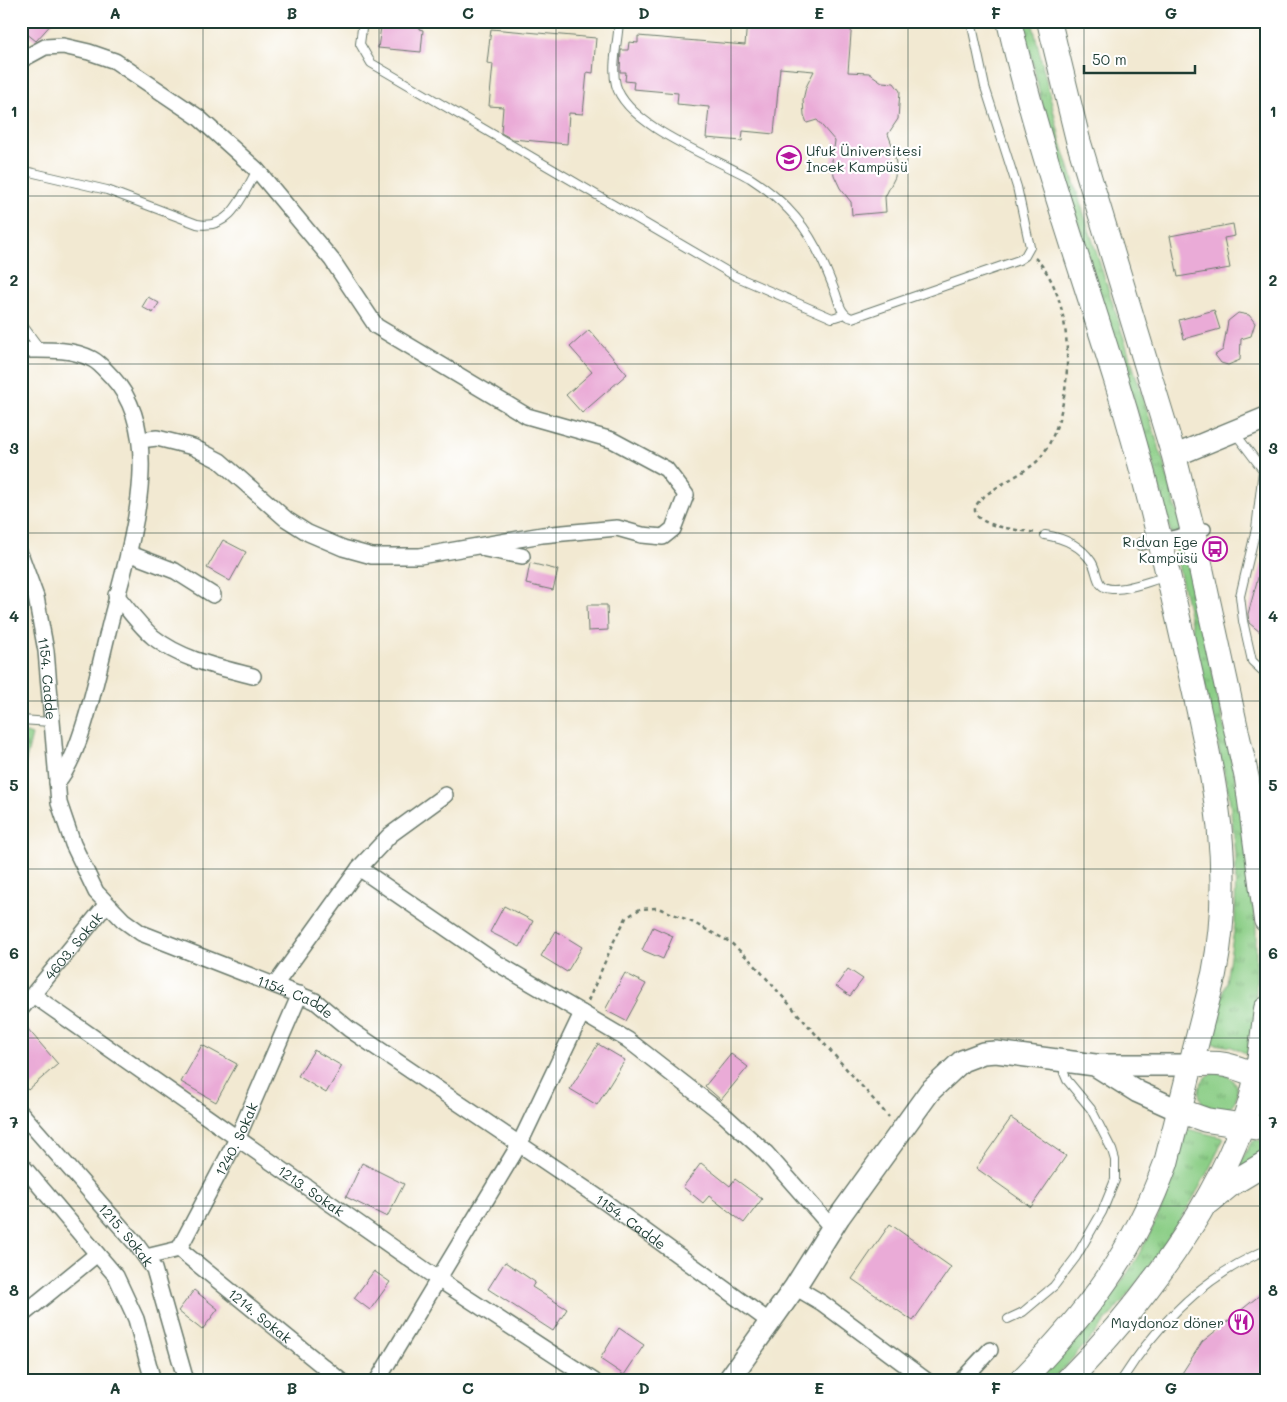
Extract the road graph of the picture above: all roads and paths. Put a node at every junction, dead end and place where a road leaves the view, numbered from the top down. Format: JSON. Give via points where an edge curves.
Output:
{"nodes":[{"id":1,"x":363,"y":21,"type":"edge"},
{"id":2,"x":619,"y":21,"type":"edge"},
{"id":3,"x":971,"y":21,"type":"edge"},
{"id":4,"x":1009,"y":21,"type":"edge"},
{"id":5,"x":1048,"y":21,"type":"edge"},
{"id":6,"x":21,"y":60,"type":"edge"},
{"id":7,"x":21,"y":170,"type":"edge"},
{"id":8,"x":257,"y":170,"type":"junction"},
{"id":9,"x":1028,"y":252,"type":"junction"},
{"id":10,"x":845,"y":314,"type":"junction"},
{"id":11,"x":21,"y":323,"type":"edge"},
{"id":12,"x":21,"y":350,"type":"edge"},
{"id":13,"x":41,"y":350,"type":"junction"},
{"id":14,"x":1264,"y":421,"type":"edge"},
{"id":15,"x":1234,"y":432,"type":"junction"},
{"id":16,"x":140,"y":440,"type":"junction"},
{"id":17,"x":1174,"y":456,"type":"junction"},
{"id":18,"x":1199,"y":531,"type":"junction"},
{"id":19,"x":1045,"y":535,"type":"joint"},
{"id":20,"x":1150,"y":542,"type":"junction"},
{"id":21,"x":466,"y":548,"type":"junction"},
{"id":22,"x":128,"y":553,"type":"junction"},
{"id":23,"x":21,"y":556,"type":"edge"},
{"id":24,"x":522,"y":556,"type":"dead end"},
{"id":25,"x":1168,"y":576,"type":"junction"},
{"id":26,"x":213,"y":595,"type":"dead end"},
{"id":27,"x":116,"y":596,"type":"junction"},
{"id":28,"x":1266,"y":674,"type":"edge"},
{"id":29,"x":253,"y":676,"type":"dead end"},
{"id":30,"x":21,"y":720,"type":"edge"},
{"id":31,"x":51,"y":722,"type":"junction"},
{"id":32,"x":57,"y":782,"type":"junction"},
{"id":33,"x":445,"y":794,"type":"dead end"},
{"id":34,"x":359,"y":868,"type":"junction"},
{"id":35,"x":106,"y":905,"type":"junction"},
{"id":36,"x":1266,"y":920,"type":"edge"},
{"id":37,"x":275,"y":985,"type":"junction"},
{"id":38,"x":300,"y":994,"type":"junction"},
{"id":39,"x":33,"y":995,"type":"junction"},
{"id":40,"x":21,"y":1009,"type":"edge"},
{"id":41,"x":1266,"y":1009,"type":"edge"},
{"id":42,"x":582,"y":1013,"type":"junction"},
{"id":43,"x":1065,"y":1061,"type":"junction"},
{"id":44,"x":1095,"y":1065,"type":"junction"},
{"id":45,"x":1190,"y":1065,"type":"junction"},
{"id":46,"x":1261,"y":1077,"type":"edge"},
{"id":47,"x":1178,"y":1110,"type":"junction"},
{"id":48,"x":21,"y":1113,"type":"edge"},
{"id":49,"x":1243,"y":1124,"type":"junction"},
{"id":50,"x":1266,"y":1128,"type":"edge"},
{"id":51,"x":901,"y":1130,"type":"junction"},
{"id":52,"x":238,"y":1137,"type":"junction"},
{"id":53,"x":518,"y":1146,"type":"junction"},
{"id":54,"x":1266,"y":1163,"type":"edge"},
{"id":55,"x":21,"y":1164,"type":"edge"},
{"id":56,"x":1204,"y":1206,"type":"junction"},
{"id":57,"x":832,"y":1228,"type":"junction"},
{"id":58,"x":179,"y":1249,"type":"junction"},
{"id":59,"x":1266,"y":1250,"type":"edge"},
{"id":60,"x":97,"y":1254,"type":"junction"},
{"id":61,"x":146,"y":1257,"type":"junction"},
{"id":62,"x":438,"y":1278,"type":"junction"},
{"id":63,"x":795,"y":1287,"type":"junction"},
{"id":64,"x":21,"y":1316,"type":"edge"},
{"id":65,"x":1008,"y":1319,"type":"dead end"},
{"id":66,"x":770,"y":1322,"type":"junction"},
{"id":67,"x":990,"y":1350,"type":"dead end"},
{"id":68,"x":1082,"y":1372,"type":"edge"},
{"id":69,"x":153,"y":1381,"type":"edge"},
{"id":70,"x":186,"y":1381,"type":"edge"},
{"id":71,"x":341,"y":1381,"type":"edge"},
{"id":72,"x":377,"y":1381,"type":"edge"},
{"id":73,"x":594,"y":1381,"type":"edge"},
{"id":74,"x":728,"y":1381,"type":"edge"},
{"id":75,"x":927,"y":1381,"type":"edge"},
{"id":76,"x":961,"y":1381,"type":"edge"},
{"id":77,"x":1021,"y":1381,"type":"edge"},
{"id":78,"x":1067,"y":1381,"type":"edge"},
{"id":79,"x":1122,"y":1381,"type":"edge"}],
"edges":[{"from":1,"to":10,"type":"lane","via":[[360,44],[371,63],[735,276],[832,318]]},
{"from":2,"to":10,"type":"lane","via":[[614,79],[623,100],[653,126],[764,188],[789,210],[820,252]]},
{"from":3,"to":9,"type":"lane","via":[[985,87],[1017,188],[1030,243]]},
{"from":4,"to":20,"type":"main road","via":[[1028,100],[1116,381]]},
{"from":5,"to":17,"type":"main road","via":[[1100,218]]},
{"from":6,"to":8,"type":"street","via":[[45,47],[63,46],[115,61],[198,116]]},
{"from":7,"to":8,"type":"lane","via":[[107,190],[203,226],[226,218]]},
{"from":8,"to":21,"type":"street","via":[[332,260],[376,326],[527,416],[612,440],[666,469],[686,495],[673,529],[662,537],[617,528],[542,535]]},
{"from":9,"to":10,"type":"lane","via":[[1019,260],[856,318]]},
{"from":9,"to":19,"type":"path","via":[[1047,273],[1063,315],[1068,349],[1062,402],[1050,438],[1033,468],[979,498],[974,508],[984,523]]},
{"from":11,"to":13,"type":"lane"},
{"from":12,"to":13,"type":"street"},
{"from":13,"to":16,"type":"street","via":[[93,359],[121,387],[132,406]]},
{"from":14,"to":15,"type":"main road"},
{"from":15,"to":17,"type":"main road"},
{"from":15,"to":28,"type":"lane","via":[[1263,470],[1256,530],[1240,596],[1252,661]]},
{"from":16,"to":21,"type":"street","via":[[157,438],[171,441],[220,461],[286,519],[308,533],[343,548],[372,556],[420,556]]},
{"from":16,"to":22,"type":"street","via":[[140,480]]},
{"from":17,"to":18,"type":"main road"},
{"from":18,"to":20,"type":"street"},
{"from":18,"to":36,"type":"main road","via":[[1247,779]]},
{"from":19,"to":25,"type":"lane","via":[[1079,548],[1093,563],[1097,581],[1105,587],[1116,589]]},
{"from":20,"to":25,"type":"main road"},
{"from":21,"to":24,"type":"street"},
{"from":22,"to":26,"type":"street","via":[[175,570]]},
{"from":22,"to":27,"type":"street"},
{"from":23,"to":31,"type":"street","name":"1154. Cadde","via":[[36,598],[46,651]]},
{"from":25,"to":45,"type":"main road","via":[[1214,779],[1224,861],[1220,944]]},
{"from":27,"to":29,"type":"street","via":[[151,635],[172,651]]},
{"from":27,"to":32,"type":"street","via":[[89,706],[73,754],[64,775]]},
{"from":30,"to":31,"type":"lane"},
{"from":31,"to":32,"type":"street","name":"1154. Cadde"},
{"from":32,"to":35,"type":"street","name":"1154. Cadde","via":[[59,803],[72,844]]},
{"from":33,"to":34,"type":"street","via":[[390,835]]},
{"from":34,"to":37,"type":"street"},
{"from":34,"to":42,"type":"street","via":[[474,948]]},
{"from":35,"to":37,"type":"street","name":"1154. Cadde","via":[[141,933]]},
{"from":35,"to":39,"type":"street","name":"4603. Sokak"},
{"from":37,"to":38,"type":"street","name":"1154. Cadde"},
{"from":38,"to":52,"type":"street","name":"1240. Sokak"},
{"from":38,"to":53,"type":"street","name":"1154. Cadde","via":[[315,1001],[349,1029]]},
{"from":39,"to":40,"type":"street","name":"4603. Sokak"},
{"from":39,"to":52,"type":"street","name":"1213. Sokak"},
{"from":41,"to":46,"type":"main road"},
{"from":42,"to":51,"type":"path","via":[[626,918],[640,908],[658,908],[730,942],[752,962]]},
{"from":42,"to":53,"type":"street"},
{"from":42,"to":57,"type":"street","via":[[628,1040],[722,1114],[766,1153]]},
{"from":43,"to":44,"type":"main road"},
{"from":43,"to":51,"type":"main road","via":[[996,1052],[972,1057],[942,1078]]},
{"from":43,"to":65,"type":"lane","via":[[1067,1080],[1091,1109],[1112,1150],[1115,1180],[1102,1212],[1076,1257],[1054,1286],[1023,1312]]},
{"from":44,"to":45,"type":"main road"},
{"from":44,"to":47,"type":"main road","via":[[1138,1092]]},
{"from":45,"to":46,"type":"main road","via":[[1230,1064]]},
{"from":45,"to":47,"type":"main road"},
{"from":46,"to":49,"type":"main road"},
{"from":47,"to":49,"type":"main road","via":[[1206,1120]]},
{"from":47,"to":77,"type":"main road","via":[[1166,1163],[1128,1248],[1088,1306]]},
{"from":48,"to":61,"type":"street","name":"1215. Sokak"},
{"from":49,"to":50,"type":"main road"},
{"from":49,"to":56,"type":"main road"},
{"from":51,"to":57,"type":"main road"},
{"from":52,"to":58,"type":"street","name":"1240. Sokak"},
{"from":52,"to":62,"type":"street","name":"1213. Sokak"},
{"from":53,"to":62,"type":"street"},
{"from":53,"to":66,"type":"street","name":"1154. Cadde","via":[[605,1202]]},
{"from":54,"to":56,"type":"main road","via":[[1231,1184]]},
{"from":55,"to":60,"type":"street"},
{"from":56,"to":68,"type":"main road"},
{"from":57,"to":63,"type":"main road"},
{"from":58,"to":61,"type":"street"},
{"from":58,"to":71,"type":"street","name":"1214. Sokak"},
{"from":59,"to":79,"type":"lane","via":[[1223,1271],[1196,1293],[1162,1325]]},
{"from":60,"to":64,"type":"street"},
{"from":60,"to":69,"type":"street","via":[[116,1276],[136,1319]]},
{"from":61,"to":70,"type":"street","name":"1215. Sokak","via":[[158,1278]]},
{"from":62,"to":72,"type":"street"},
{"from":62,"to":73,"type":"street","name":"1213. Sokak"},
{"from":63,"to":66,"type":"main road"},
{"from":63,"to":75,"type":"street","via":[[822,1303]]},
{"from":66,"to":74,"type":"main road"},
{"from":67,"to":76,"type":"street"},
{"from":68,"to":78,"type":"main road"}]}
